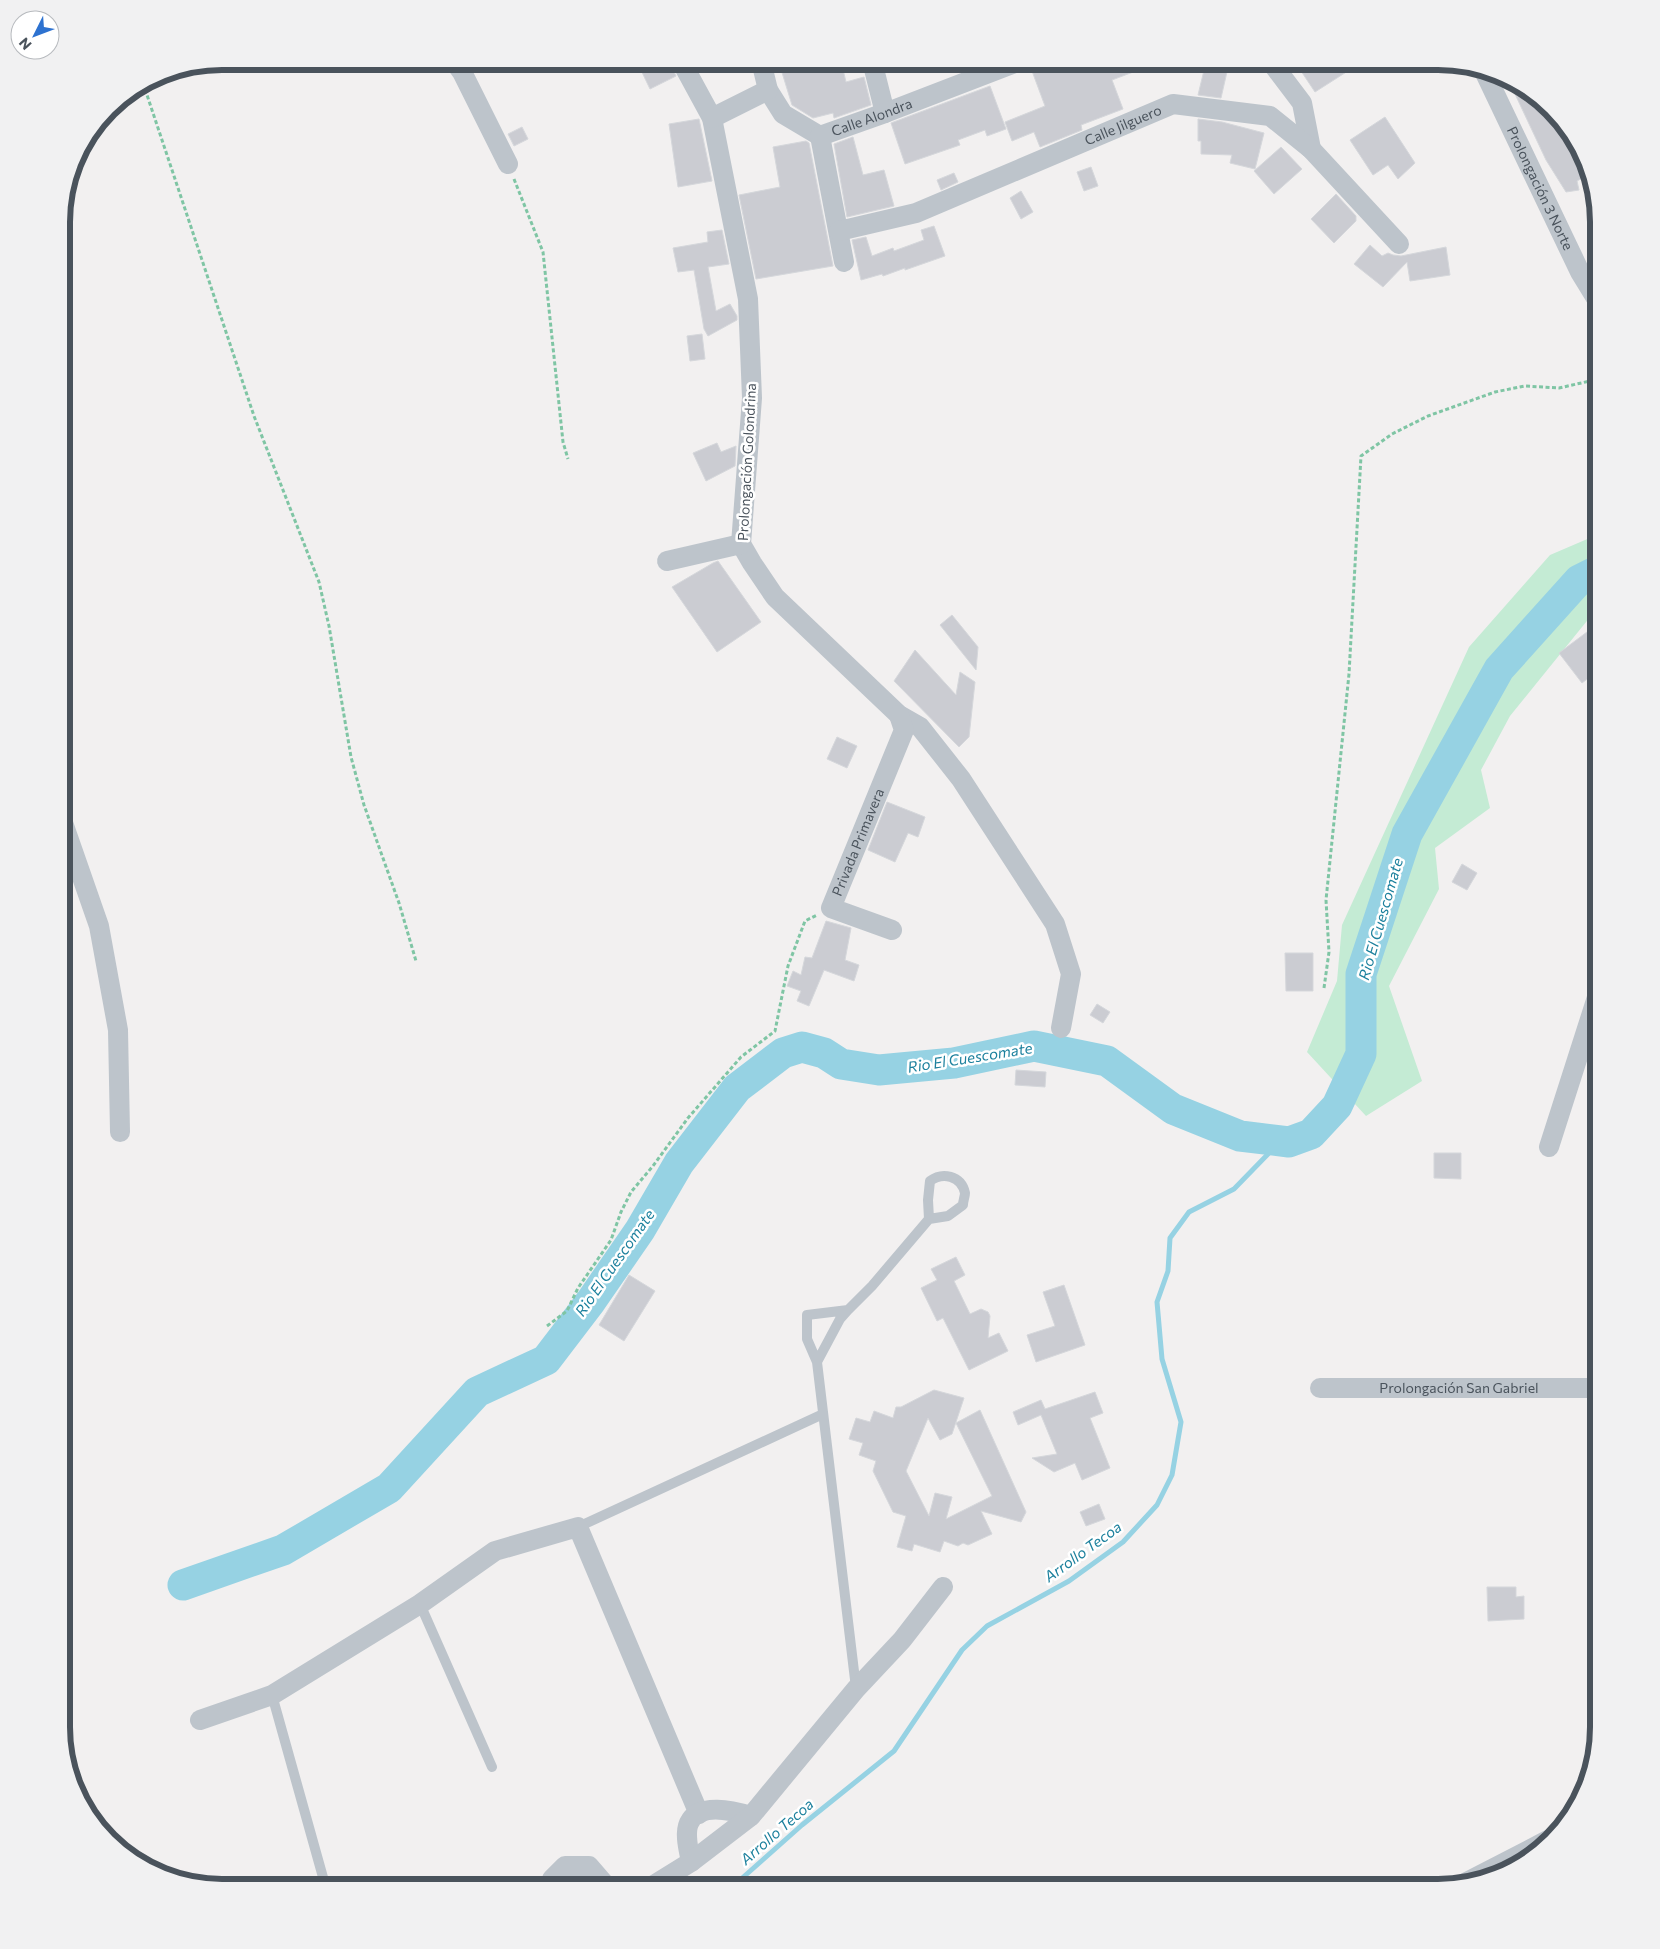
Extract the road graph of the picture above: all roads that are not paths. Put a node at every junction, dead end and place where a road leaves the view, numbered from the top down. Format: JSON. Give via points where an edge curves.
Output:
{"nodes":[{"id":1,"x":461,"y":70,"type":"edge"},
{"id":2,"x":686,"y":70,"type":"edge"},
{"id":3,"x":763,"y":70,"type":"edge"},
{"id":4,"x":874,"y":70,"type":"edge"},
{"id":5,"x":975,"y":70,"type":"edge"},
{"id":6,"x":1277,"y":70,"type":"edge"},
{"id":7,"x":1487,"y":78,"type":"edge"},
{"id":8,"x":768,"y":90,"type":"junction"},
{"id":9,"x":885,"y":113,"type":"junction"},
{"id":10,"x":712,"y":118,"type":"junction"},
{"id":11,"x":820,"y":136,"type":"junction"},
{"id":12,"x":1312,"y":149,"type":"junction"},
{"id":13,"x":508,"y":164,"type":"road end"},
{"id":14,"x":839,"y":230,"type":"junction"},
{"id":15,"x":1399,"y":244,"type":"dead end"},
{"id":16,"x":844,"y":262,"type":"dead end"},
{"id":17,"x":1590,"y":288,"type":"edge"},
{"id":18,"x":741,"y":544,"type":"junction"},
{"id":19,"x":667,"y":561,"type":"dead end"},
{"id":20,"x":899,"y":715,"type":"junction"},
{"id":21,"x":70,"y":841,"type":"edge"},
{"id":22,"x":892,"y":930,"type":"dead end"},
{"id":23,"x":1590,"y":1019,"type":"edge"},
{"id":24,"x":1061,"y":1028,"type":"dead end"},
{"id":25,"x":120,"y":1132,"type":"dead end"},
{"id":26,"x":1549,"y":1147,"type":"dead end"},
{"id":27,"x":929,"y":1219,"type":"junction"},
{"id":28,"x":848,"y":1310,"type":"junction"},
{"id":29,"x":817,"y":1362,"type":"junction"},
{"id":30,"x":1320,"y":1388,"type":"dead end"},
{"id":31,"x":1590,"y":1388,"type":"edge"},
{"id":32,"x":823,"y":1414,"type":"junction"},
{"id":33,"x":578,"y":1527,"type":"junction"},
{"id":34,"x":943,"y":1587,"type":"dead end"},
{"id":35,"x":420,"y":1604,"type":"junction"},
{"id":36,"x":856,"y":1689,"type":"junction"},
{"id":37,"x":272,"y":1695,"type":"junction"},
{"id":38,"x":200,"y":1720,"type":"dead end"},
{"id":39,"x":492,"y":1767,"type":"dead end"},
{"id":40,"x":698,"y":1814,"type":"junction"},
{"id":41,"x":751,"y":1816,"type":"junction"},
{"id":42,"x":1525,"y":1852,"type":"edge"},
{"id":43,"x":691,"y":1862,"type":"junction"},
{"id":44,"x":1495,"y":1867,"type":"edge"},
{"id":45,"x":323,"y":1879,"type":"edge"},
{"id":46,"x":552,"y":1879,"type":"edge"},
{"id":47,"x":600,"y":1879,"type":"edge"},
{"id":48,"x":664,"y":1879,"type":"edge"}],
"edges":[{"from":1,"to":13,"type":"street"},
{"from":2,"to":10,"type":"street","name":"Prolongación Golondrina"},
{"from":3,"to":8,"type":"street","name":"Calle Alondra"},
{"from":4,"to":9,"type":"street"},
{"from":5,"to":9,"type":"street","name":"Calle Alondra"},
{"from":6,"to":12,"type":"street","via":[[1302,103]]},
{"from":7,"to":17,"type":"street","name":"Prolongación 3 Norte"},
{"from":8,"to":10,"type":"street"},
{"from":8,"to":11,"type":"street","name":"Calle Alondra","via":[[783,114]]},
{"from":9,"to":11,"type":"street","name":"Calle Alondra"},
{"from":10,"to":18,"type":"street","name":"Prolongación Golondrina","via":[[748,299],[752,398]]},
{"from":11,"to":14,"type":"street"},
{"from":12,"to":14,"type":"street","name":"Calle Jilguero","via":[[1270,116],[1173,104],[916,213]]},
{"from":12,"to":15,"type":"street","name":"Calle Jilguero"},
{"from":14,"to":16,"type":"street"},
{"from":18,"to":19,"type":"street"},
{"from":18,"to":20,"type":"street","name":"Prolongación Golondrina","via":[[775,597]]},
{"from":20,"to":22,"type":"street","name":"Privada Primavera","via":[[904,730],[830,908]]},
{"from":20,"to":24,"type":"street","name":"Prolongación Golondrina","via":[[920,726],[961,779],[1055,924],[1071,974]]},
{"from":21,"to":25,"type":"street","via":[[98,926],[118,1030]]},
{"from":23,"to":26,"type":"street"},
{"from":27,"to":27,"type":"lane","via":[[948,1216],[963,1205],[965,1193],[960,1182],[949,1175],[938,1175],[930,1181]]},
{"from":27,"to":28,"type":"lane"},
{"from":28,"to":29,"type":"lane"},
{"from":28,"to":29,"type":"lane","via":[[807,1315],[807,1339]]},
{"from":29,"to":32,"type":"lane"},
{"from":30,"to":31,"type":"street","name":"Prolongación San Gabriel"},
{"from":32,"to":33,"type":"lane"},
{"from":32,"to":36,"type":"lane"},
{"from":33,"to":35,"type":"street","via":[[495,1551]]},
{"from":33,"to":40,"type":"street"},
{"from":34,"to":36,"type":"street","via":[[902,1640]]},
{"from":35,"to":37,"type":"street"},
{"from":35,"to":39,"type":"lane"},
{"from":36,"to":41,"type":"street"},
{"from":37,"to":38,"type":"street"},
{"from":37,"to":45,"type":"lane"},
{"from":40,"to":41,"type":"street","via":[[720,1809]]},
{"from":40,"to":43,"type":"street","via":[[689,1823],[687,1842]]},
{"from":41,"to":43,"type":"street"},
{"from":42,"to":44,"type":"street"},
{"from":43,"to":48,"type":"street"},
{"from":46,"to":47,"type":"street","via":[[565,1866],[589,1866]]}]}
